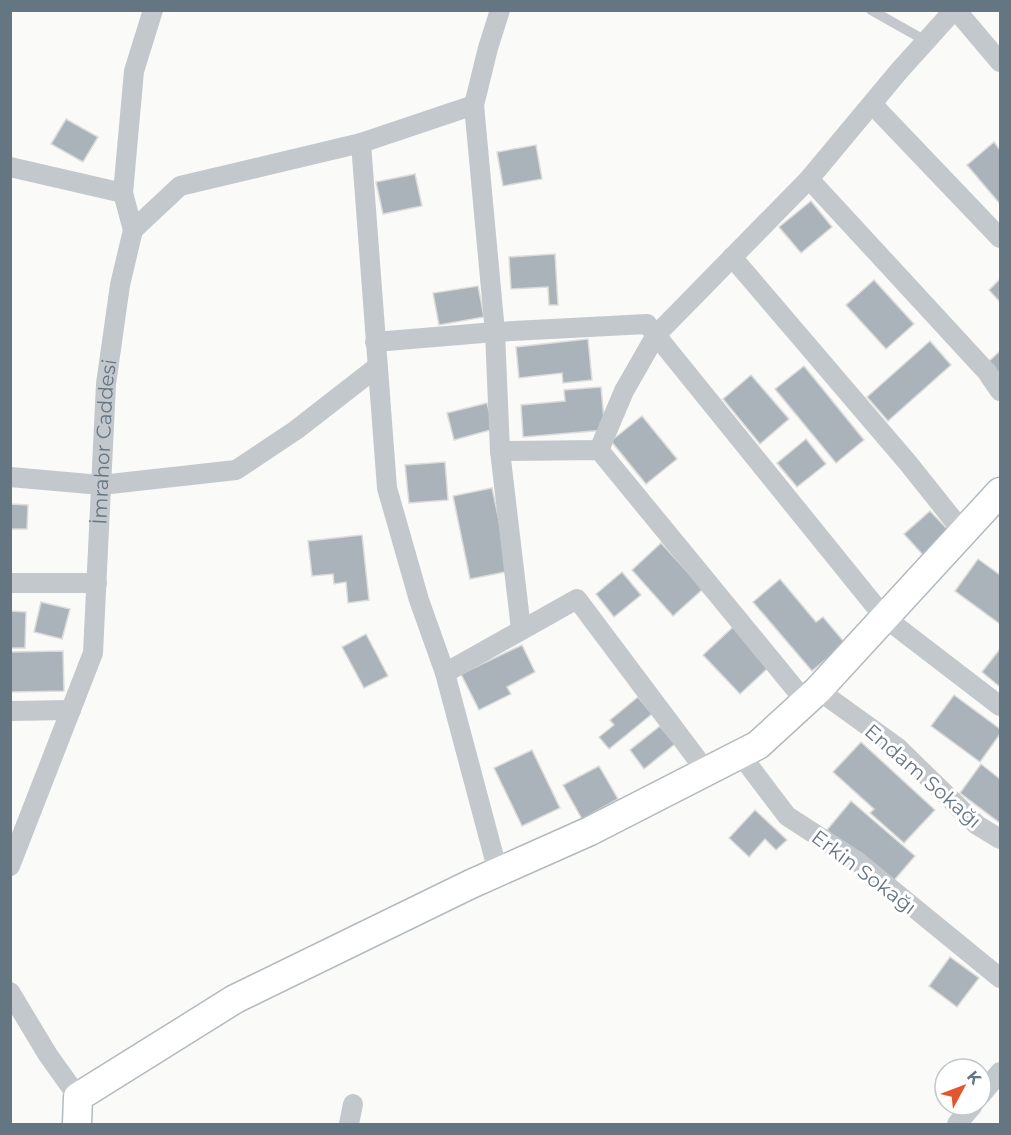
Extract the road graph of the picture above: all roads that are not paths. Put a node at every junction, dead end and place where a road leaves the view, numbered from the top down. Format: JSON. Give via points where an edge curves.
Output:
{"nodes":[{"id":1,"x":153,"y":10,"type":"edge"},
{"id":2,"x":500,"y":10,"type":"edge"},
{"id":3,"x":871,"y":10,"type":"edge"},
{"id":4,"x":955,"y":10,"type":"edge"},
{"id":5,"x":926,"y":41,"type":"junction"},
{"id":6,"x":1000,"y":62,"type":"edge"},
{"id":7,"x":872,"y":104,"type":"junction"},
{"id":8,"x":474,"y":105,"type":"junction"},
{"id":9,"x":361,"y":143,"type":"junction"},
{"id":10,"x":10,"y":167,"type":"edge"},
{"id":11,"x":809,"y":179,"type":"junction"},
{"id":12,"x":123,"y":193,"type":"junction"},
{"id":13,"x":133,"y":230,"type":"junction"},
{"id":14,"x":1000,"y":238,"type":"edge"},
{"id":15,"x":732,"y":257,"type":"junction"},
{"id":16,"x":495,"y":332,"type":"junction"},
{"id":17,"x":656,"y":335,"type":"junction"},
{"id":18,"x":375,"y":342,"type":"junction"},
{"id":19,"x":377,"y":367,"type":"junction"},
{"id":20,"x":1000,"y":391,"type":"edge"},
{"id":21,"x":599,"y":450,"type":"junction"},
{"id":22,"x":500,"y":451,"type":"junction"},
{"id":23,"x":10,"y":477,"type":"edge"},
{"id":24,"x":101,"y":485,"type":"junction"},
{"id":25,"x":1000,"y":492,"type":"edge"},
{"id":26,"x":963,"y":532,"type":"junction"},
{"id":27,"x":10,"y":583,"type":"edge"},
{"id":28,"x":97,"y":583,"type":"junction"},
{"id":29,"x":884,"y":618,"type":"junction"},
{"id":30,"x":521,"y":629,"type":"junction"},
{"id":31,"x":445,"y":673,"type":"junction"},
{"id":32,"x":812,"y":696,"type":"junction"},
{"id":33,"x":1000,"y":706,"type":"edge"},
{"id":34,"x":72,"y":710,"type":"junction"},
{"id":35,"x":10,"y":711,"type":"edge"},
{"id":36,"x":740,"y":754,"type":"junction"},
{"id":37,"x":706,"y":771,"type":"junction"},
{"id":38,"x":1000,"y":839,"type":"edge"},
{"id":39,"x":10,"y":866,"type":"edge"},
{"id":40,"x":498,"y":872,"type":"junction"},
{"id":41,"x":1000,"y":978,"type":"edge"},
{"id":42,"x":10,"y":992,"type":"edge"},
{"id":43,"x":78,"y":1096,"type":"junction"},
{"id":44,"x":353,"y":1104,"type":"dead end"},
{"id":45,"x":77,"y":1125,"type":"edge"},
{"id":46,"x":350,"y":1125,"type":"edge"}],
"edges":[{"from":1,"to":12,"type":"street","name":"İmrahor Caddesi","via":[[134,71]]},
{"from":2,"to":8,"type":"street"},
{"from":3,"to":5,"type":"lane"},
{"from":4,"to":5,"type":"street"},
{"from":4,"to":6,"type":"street"},
{"from":5,"to":7,"type":"street"},
{"from":7,"to":11,"type":"street"},
{"from":7,"to":14,"type":"street"},
{"from":8,"to":9,"type":"street"},
{"from":8,"to":16,"type":"street"},
{"from":9,"to":13,"type":"street","via":[[180,186]]},
{"from":9,"to":18,"type":"street"},
{"from":10,"to":12,"type":"street"},
{"from":11,"to":15,"type":"street"},
{"from":11,"to":20,"type":"street","via":[[987,372]]},
{"from":12,"to":13,"type":"street","name":"İmrahor Caddesi"},
{"from":13,"to":24,"type":"street","name":"İmrahor Caddesi","via":[[120,285],[106,384]]},
{"from":15,"to":17,"type":"street"},
{"from":15,"to":26,"type":"street"},
{"from":16,"to":17,"type":"street","via":[[647,324]]},
{"from":16,"to":18,"type":"street"},
{"from":16,"to":22,"type":"street"},
{"from":17,"to":21,"type":"street","via":[[624,391]]},
{"from":17,"to":29,"type":"street"},
{"from":18,"to":19,"type":"street"},
{"from":19,"to":24,"type":"street","via":[[296,430],[236,470]]},
{"from":19,"to":31,"type":"street","via":[[387,488]]},
{"from":21,"to":22,"type":"street"},
{"from":21,"to":32,"type":"street","name":"Endam Sokağı"},
{"from":22,"to":30,"type":"street"},
{"from":23,"to":24,"type":"street"},
{"from":24,"to":28,"type":"street","name":"İmrahor Caddesi"},
{"from":25,"to":26,"type":"street"},
{"from":26,"to":29,"type":"street"},
{"from":27,"to":28,"type":"street"},
{"from":28,"to":34,"type":"street","name":"İmrahor Caddesi","via":[[93,653]]},
{"from":29,"to":32,"type":"street"},
{"from":29,"to":33,"type":"street"},
{"from":30,"to":31,"type":"street"},
{"from":30,"to":37,"type":"street","via":[[577,599]]},
{"from":31,"to":40,"type":"street"},
{"from":32,"to":36,"type":"street","via":[[758,745]]},
{"from":32,"to":38,"type":"street","name":"Endam Sokağı","via":[[897,747],[977,825]]},
{"from":34,"to":35,"type":"street"},
{"from":34,"to":39,"type":"street","name":"İmrahor Caddesi"},
{"from":36,"to":37,"type":"street"},
{"from":36,"to":41,"type":"street","name":"Erkin Sokağı","via":[[787,816],[858,862]]},
{"from":37,"to":40,"type":"street","via":[[591,831]]},
{"from":40,"to":43,"type":"street","via":[[235,999]]},
{"from":42,"to":43,"type":"street"},
{"from":43,"to":45,"type":"street"},
{"from":44,"to":46,"type":"street"}]}
